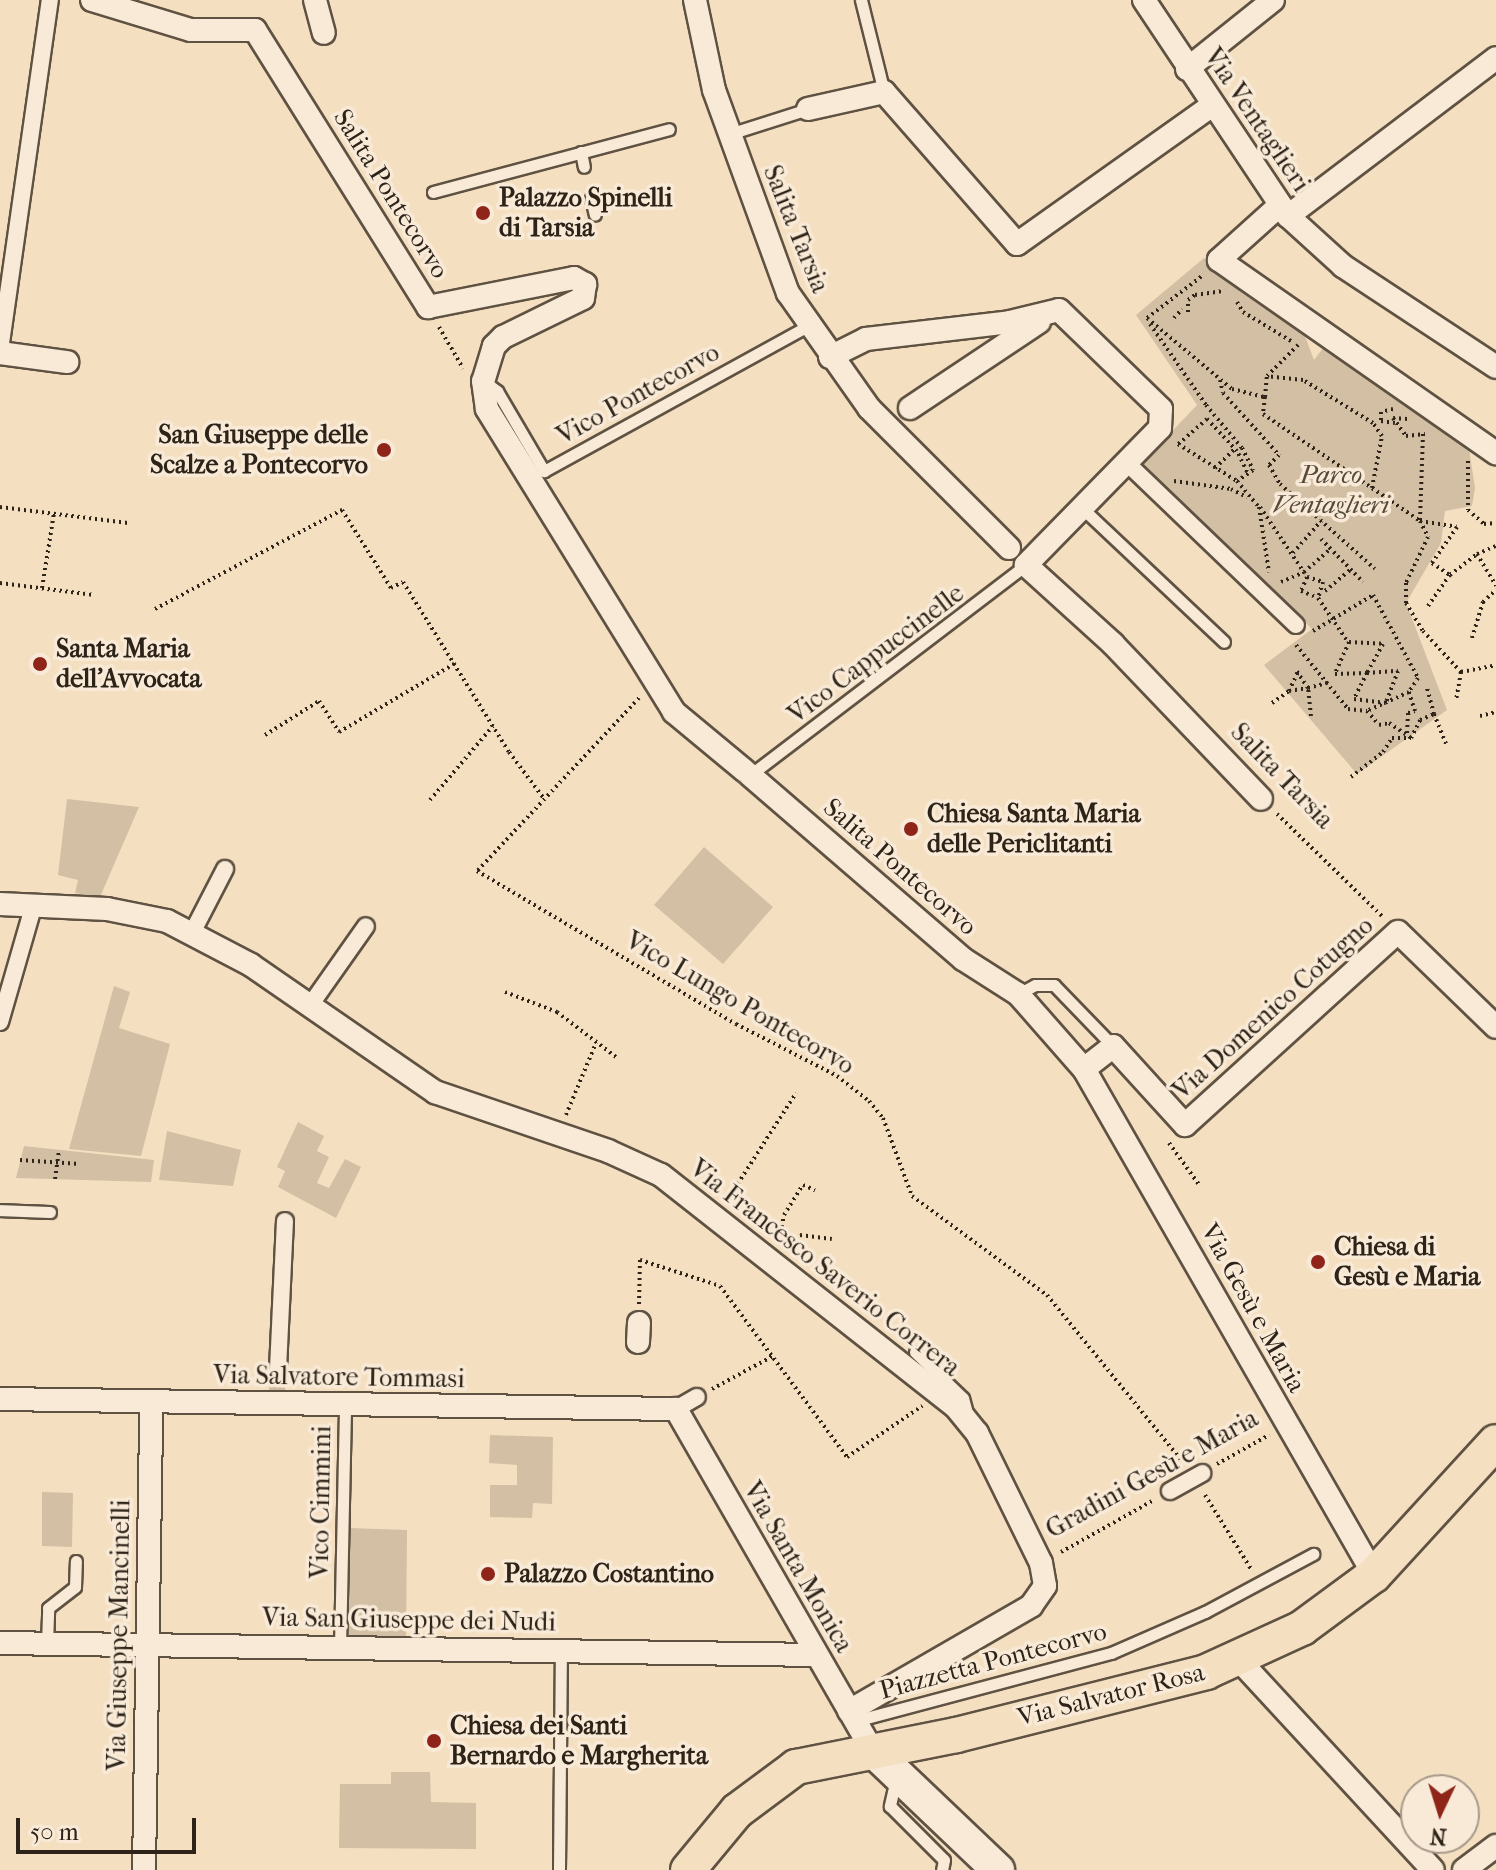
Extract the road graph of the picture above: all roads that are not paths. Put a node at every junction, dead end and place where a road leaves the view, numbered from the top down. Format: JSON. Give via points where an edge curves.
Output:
{"nodes":[{"id":1,"x":50,"y":0,"type":"edge"},
{"id":2,"x":92,"y":0,"type":"edge"},
{"id":3,"x":315,"y":0,"type":"edge"},
{"id":4,"x":695,"y":0,"type":"edge"},
{"id":5,"x":861,"y":0,"type":"edge"},
{"id":6,"x":1144,"y":0,"type":"edge"},
{"id":7,"x":1273,"y":0,"type":"edge"},
{"id":8,"x":324,"y":33,"type":"dead end"},
{"id":9,"x":1496,"y":58,"type":"edge"},
{"id":10,"x":1187,"y":69,"type":"junction"},
{"id":11,"x":884,"y":92,"type":"junction"},
{"id":12,"x":1211,"y":106,"type":"junction"},
{"id":13,"x":808,"y":109,"type":"joint"},
{"id":14,"x":720,"y":122,"type":"junction"},
{"id":15,"x":669,"y":129,"type":"dead end"},
{"id":16,"x":581,"y":152,"type":"junction"},
{"id":17,"x":584,"y":167,"type":"dead end"},
{"id":18,"x":433,"y":192,"type":"dead end"},
{"id":19,"x":591,"y":198,"type":"dead end"},
{"id":20,"x":1283,"y":211,"type":"junction"},
{"id":21,"x":595,"y":215,"type":"dead end"},
{"id":22,"x":1055,"y":311,"type":"junction"},
{"id":23,"x":808,"y":326,"type":"junction"},
{"id":24,"x":0,"y":352,"type":"edge"},
{"id":25,"x":830,"y":357,"type":"junction"},
{"id":26,"x":67,"y":362,"type":"dead end"},
{"id":27,"x":1496,"y":367,"type":"edge"},
{"id":28,"x":473,"y":375,"type":"junction"},
{"id":29,"x":897,"y":417,"type":"junction"},
{"id":30,"x":1496,"y":453,"type":"edge"},
{"id":31,"x":1127,"y":463,"type":"junction"},
{"id":32,"x":1082,"y":508,"type":"junction"},
{"id":33,"x":1009,"y":548,"type":"dead end"},
{"id":34,"x":1026,"y":565,"type":"junction"},
{"id":35,"x":1296,"y":625,"type":"dead end"},
{"id":36,"x":1224,"y":642,"type":"dead end"},
{"id":37,"x":748,"y":773,"type":"junction"},
{"id":38,"x":1261,"y":799,"type":"road end"},
{"id":39,"x":225,"y":869,"type":"dead end"},
{"id":40,"x":0,"y":904,"type":"edge"},
{"id":41,"x":33,"y":908,"type":"junction"},
{"id":42,"x":366,"y":926,"type":"dead end"},
{"id":43,"x":192,"y":933,"type":"junction"},
{"id":44,"x":1018,"y":994,"type":"junction"},
{"id":45,"x":311,"y":1004,"type":"junction"},
{"id":46,"x":0,"y":1022,"type":"edge"},
{"id":47,"x":1496,"y":1027,"type":"edge"},
{"id":48,"x":1113,"y":1046,"type":"junction"},
{"id":49,"x":1084,"y":1069,"type":"junction"},
{"id":50,"x":0,"y":1210,"type":"edge"},
{"id":51,"x":50,"y":1212,"type":"dead end"},
{"id":52,"x":285,"y":1221,"type":"dead end"},
{"id":53,"x":915,"y":1352,"type":"dead end"},
{"id":54,"x":278,"y":1369,"type":"tunnel mouth"},
{"id":55,"x":697,"y":1397,"type":"road end"},
{"id":56,"x":0,"y":1399,"type":"edge"},
{"id":57,"x":151,"y":1402,"type":"junction"},
{"id":58,"x":345,"y":1406,"type":"junction"},
{"id":59,"x":676,"y":1409,"type":"junction"},
{"id":60,"x":969,"y":1421,"type":"junction"},
{"id":61,"x":1496,"y":1442,"type":"edge"},
{"id":62,"x":1198,"y":1475,"type":"road end"},
{"id":63,"x":1170,"y":1491,"type":"road end"},
{"id":64,"x":1313,"y":1554,"type":"dead end"},
{"id":65,"x":76,"y":1561,"type":"dead end"},
{"id":66,"x":1374,"y":1575,"type":"junction"},
{"id":67,"x":0,"y":1643,"type":"edge"},
{"id":68,"x":47,"y":1644,"type":"junction"},
{"id":69,"x":147,"y":1644,"type":"junction"},
{"id":70,"x":340,"y":1647,"type":"junction"},
{"id":71,"x":561,"y":1650,"type":"junction"},
{"id":72,"x":816,"y":1655,"type":"junction"},
{"id":73,"x":1240,"y":1661,"type":"junction"},
{"id":74,"x":852,"y":1716,"type":"junction"},
{"id":75,"x":885,"y":1763,"type":"junction"},
{"id":76,"x":1496,"y":1846,"type":"edge"},
{"id":77,"x":144,"y":1870,"type":"edge"},
{"id":78,"x":559,"y":1870,"type":"edge"},
{"id":79,"x":688,"y":1870,"type":"edge"},
{"id":80,"x":942,"y":1870,"type":"edge"},
{"id":81,"x":998,"y":1870,"type":"edge"},
{"id":82,"x":1433,"y":1870,"type":"edge"},
{"id":83,"x":1464,"y":1870,"type":"edge"}],
"edges":[{"from":1,"to":24,"type":"street"},
{"from":2,"to":28,"type":"street","name":"Salita Pontecorvo","via":[[191,30],[255,30],[375,208],[428,307],[574,278],[585,284],[583,298],[503,337]]},
{"from":3,"to":8,"type":"street"},
{"from":4,"to":14,"type":"street","name":"Salita Tarsia"},
{"from":5,"to":11,"type":"lane"},
{"from":6,"to":10,"type":"street","name":"Via Ventaglieri"},
{"from":7,"to":10,"type":"street"},
{"from":9,"to":20,"type":"street"},
{"from":10,"to":12,"type":"street","name":"Via Ventaglieri"},
{"from":11,"to":12,"type":"street","via":[[1017,244]]},
{"from":11,"to":13,"type":"street"},
{"from":12,"to":20,"type":"street","name":"Via Ventaglieri"},
{"from":13,"to":14,"type":"lane"},
{"from":14,"to":23,"type":"street","name":"Salita Tarsia","via":[[771,258]]},
{"from":15,"to":16,"type":"lane"},
{"from":16,"to":17,"type":"lane"},
{"from":16,"to":18,"type":"lane"},
{"from":19,"to":21,"type":"lane"},
{"from":20,"to":27,"type":"street","name":"Via Ventaglieri","via":[[1343,266]]},
{"from":20,"to":30,"type":"street","via":[[1219,260]]},
{"from":22,"to":25,"type":"street","via":[[1010,322],[866,339]]},
{"from":22,"to":29,"type":"street"},
{"from":22,"to":31,"type":"street","via":[[1065,313],[1163,413],[1160,428]]},
{"from":23,"to":25,"type":"street","name":"Salita Tarsia"},
{"from":23,"to":28,"type":"lane","name":"Vico Pontecorvo","via":[[544,471],[497,391]]},
{"from":24,"to":26,"type":"street"},
{"from":25,"to":29,"type":"street","name":"Salita Tarsia"},
{"from":28,"to":37,"type":"street","name":"Salita Pontecorvo","via":[[487,409],[680,720]]},
{"from":29,"to":33,"type":"street","name":"Salita Tarsia"},
{"from":31,"to":32,"type":"street"},
{"from":31,"to":35,"type":"street"},
{"from":32,"to":34,"type":"street"},
{"from":32,"to":36,"type":"lane"},
{"from":34,"to":37,"type":"lane","name":"Vico Cappuccinelle"},
{"from":34,"to":38,"type":"street","name":"Salita Tarsia","via":[[1124,655]]},
{"from":37,"to":44,"type":"street","name":"Salita Pontecorvo","via":[[963,959]]},
{"from":39,"to":43,"type":"street"},
{"from":40,"to":41,"type":"street","name":"Via Francesco Saverio Correra"},
{"from":41,"to":43,"type":"street","name":"Via Francesco Saverio Correra","via":[[138,913]]},
{"from":41,"to":46,"type":"street"},
{"from":42,"to":45,"type":"street"},
{"from":43,"to":45,"type":"street","name":"Via Francesco Saverio Correra"},
{"from":44,"to":48,"type":"lane","via":[[1035,985],[1054,985]]},
{"from":44,"to":49,"type":"street","name":"Salita Pontecorvo"},
{"from":45,"to":60,"type":"street","name":"Via Francesco Saverio Correra","via":[[435,1092],[634,1161],[717,1215]]},
{"from":47,"to":48,"type":"street","name":"Via Domenico Cotugno","via":[[1398,932],[1185,1125]]},
{"from":48,"to":49,"type":"street"},
{"from":49,"to":66,"type":"street","name":"Via Gesù e Maria","via":[[1090,1087],[1139,1159],[1280,1429]]},
{"from":50,"to":51,"type":"lane"},
{"from":52,"to":54,"type":"street"},
{"from":53,"to":60,"type":"lane","via":[[963,1398]]},
{"from":55,"to":59,"type":"street"},
{"from":56,"to":57,"type":"street","name":"Via Salvatore Tommasi"},
{"from":57,"to":58,"type":"street","name":"Via Salvatore Tommasi","via":[[277,1399]]},
{"from":57,"to":69,"type":"street","name":"Via Giuseppe Mancinelli"},
{"from":58,"to":59,"type":"street","name":"Via Salvatore Tommasi"},
{"from":58,"to":70,"type":"lane","name":"Vico Cimmini"},
{"from":59,"to":72,"type":"street","name":"Via Santa Monica"},
{"from":60,"to":74,"type":"street","name":"Via Francesco Saverio Correra","via":[[1048,1559],[1045,1586],[1031,1606]]},
{"from":61,"to":66,"type":"main road","name":"Via Salvator Rosa"},
{"from":62,"to":63,"type":"street","name":"Gradini Gesù e Maria"},
{"from":64,"to":74,"type":"lane","name":"Piazzetta Pontecorvo","via":[[1111,1653]]},
{"from":65,"to":68,"type":"lane","via":[[75,1587],[48,1608]]},
{"from":66,"to":73,"type":"main road","name":"Via Salvator Rosa","via":[[1302,1628]]},
{"from":67,"to":68,"type":"street","name":"Via San Giuseppe dei Nudi"},
{"from":68,"to":69,"type":"street","name":"Via San Giuseppe dei Nudi"},
{"from":69,"to":70,"type":"street","name":"Via San Giuseppe dei Nudi"},
{"from":69,"to":77,"type":"street","name":"Via Giuseppe Mancinelli"},
{"from":70,"to":71,"type":"street","name":"Via San Giuseppe dei Nudi"},
{"from":71,"to":72,"type":"street","name":"Via San Giuseppe dei Nudi"},
{"from":71,"to":78,"type":"lane"},
{"from":72,"to":74,"type":"street","name":"Via Santa Monica"},
{"from":73,"to":75,"type":"main road","name":"Via Salvator Rosa","via":[[956,1735]]},
{"from":73,"to":82,"type":"street"},
{"from":74,"to":75,"type":"street","name":"Via Santa Monica"},
{"from":75,"to":79,"type":"main road","name":"Via Salvator Rosa","via":[[809,1763],[783,1775],[737,1811]]},
{"from":75,"to":80,"type":"lane","via":[[890,1806],[944,1860]]},
{"from":75,"to":81,"type":"main road"},
{"from":76,"to":83,"type":"street"}]}
